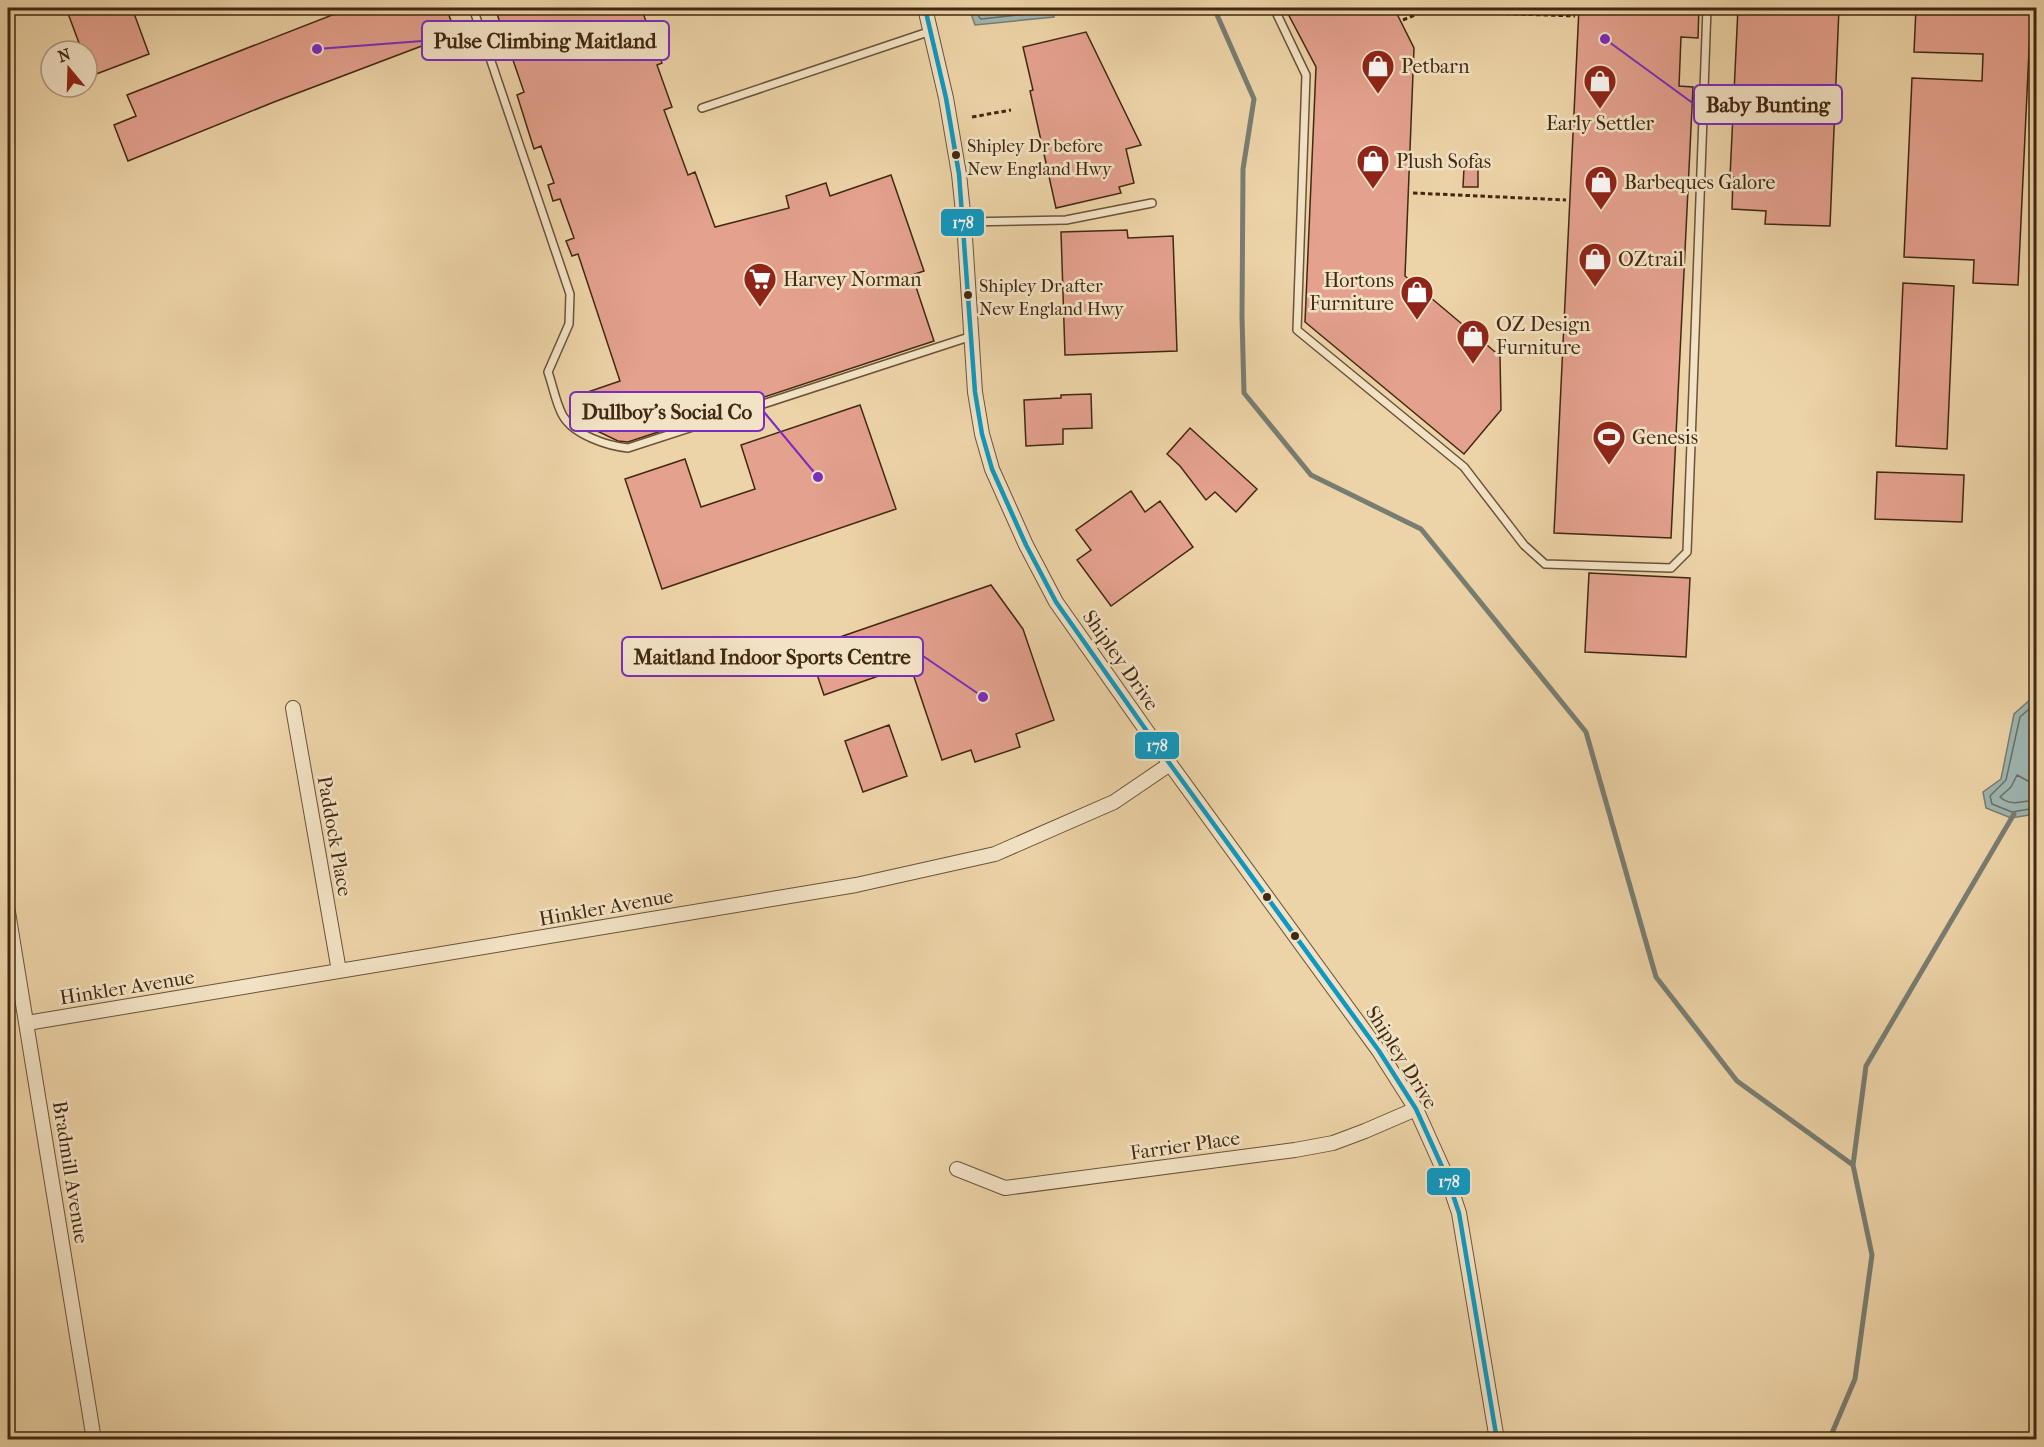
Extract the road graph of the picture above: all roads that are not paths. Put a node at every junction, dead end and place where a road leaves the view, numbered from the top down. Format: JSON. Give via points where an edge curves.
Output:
{"nodes":[{"id":1,"x":473,"y":8,"type":"edge"},
{"id":2,"x":925,"y":8,"type":"edge"},
{"id":3,"x":1274,"y":8,"type":"edge"},
{"id":4,"x":1707,"y":8,"type":"edge"},
{"id":5,"x":931,"y":30,"type":"junction"},
{"id":6,"x":702,"y":108,"type":"dead end"},
{"id":7,"x":1152,"y":203,"type":"dead end"},
{"id":8,"x":964,"y":222,"type":"junction"},
{"id":9,"x":972,"y":336,"type":"junction"},
{"id":10,"x":293,"y":708,"type":"dead end"},
{"id":11,"x":1170,"y":764,"type":"junction"},
{"id":12,"x":8,"y":912,"type":"edge"},
{"id":13,"x":339,"y":971,"type":"junction"},
{"id":14,"x":27,"y":1023,"type":"junction"},
{"id":15,"x":1416,"y":1109,"type":"junction"},
{"id":16,"x":957,"y":1169,"type":"dead end"},
{"id":17,"x":94,"y":1440,"type":"edge"},
{"id":18,"x":1497,"y":1440,"type":"edge"}],
"edges":[{"from":1,"to":9,"type":"lane","via":[[570,294],[568,324],[548,372],[563,416],[573,428],[611,447],[628,448]]},
{"from":2,"to":5,"type":"street","name":"Shipley Drive"},
{"from":3,"to":4,"type":"lane","via":[[1306,75],[1297,330],[1464,467],[1524,545],[1545,564],[1671,568],[1687,552]]},
{"from":5,"to":6,"type":"lane"},
{"from":5,"to":8,"type":"street","name":"Shipley Drive"},
{"from":7,"to":8,"type":"lane","via":[[1066,220]]},
{"from":8,"to":9,"type":"street","name":"Shipley Drive"},
{"from":9,"to":11,"type":"street","name":"Shipley Drive","via":[[982,434],[992,469],[1026,545],[1056,602]]},
{"from":10,"to":13,"type":"street","name":"Paddock Place"},
{"from":11,"to":13,"type":"street","name":"Hinkler Avenue","via":[[1114,802],[994,854],[855,885]]},
{"from":11,"to":15,"type":"street","name":"Shipley Drive","via":[[1379,1051]]},
{"from":12,"to":14,"type":"street","name":"Bradmill Avenue"},
{"from":13,"to":14,"type":"street","name":"Hinkler Avenue"},
{"from":14,"to":17,"type":"street","name":"Bradmill Avenue"},
{"from":15,"to":16,"type":"street","name":"Farrier Place","via":[[1333,1143],[1296,1150],[1005,1188]]},
{"from":15,"to":18,"type":"street","name":"Shipley Drive","via":[[1459,1213]]}]}
